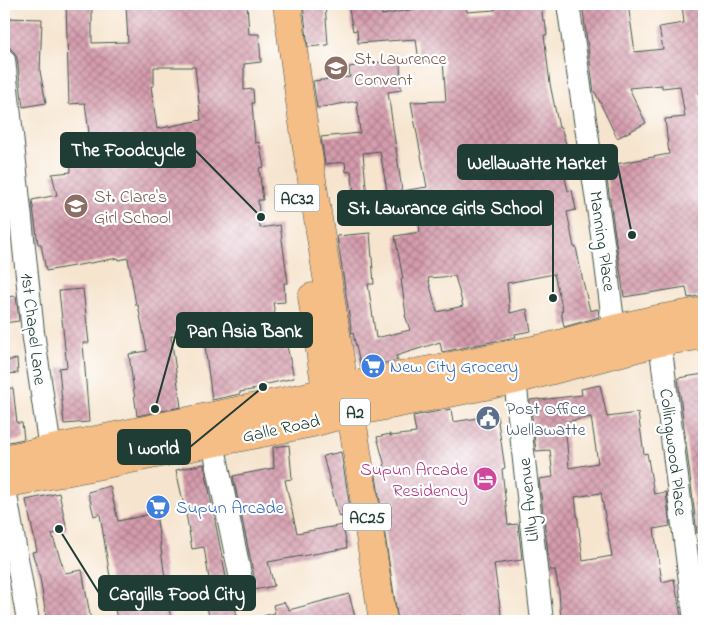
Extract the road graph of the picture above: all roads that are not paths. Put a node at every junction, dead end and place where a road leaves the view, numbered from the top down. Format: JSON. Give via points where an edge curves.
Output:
{"nodes":[{"id":1,"x":270,"y":4,"type":"edge"},
{"id":2,"x":287,"y":4,"type":"edge"},
{"id":3,"x":568,"y":4,"type":"edge"},
{"id":4,"x":4,"y":60,"type":"edge"},
{"id":5,"x":704,"y":311,"type":"edge"},
{"id":6,"x":614,"y":330,"type":"junction"},
{"id":7,"x":704,"y":335,"type":"edge"},
{"id":8,"x":660,"y":342,"type":"junction"},
{"id":9,"x":515,"y":380,"type":"junction"},
{"id":10,"x":337,"y":403,"type":"junction"},
{"id":11,"x":213,"y":443,"type":"junction"},
{"id":12,"x":50,"y":449,"type":"junction"},
{"id":13,"x":4,"y":459,"type":"edge"},
{"id":14,"x":4,"y":484,"type":"edge"},
{"id":15,"x":242,"y":584,"type":"dead end"},
{"id":16,"x":28,"y":621,"type":"edge"},
{"id":17,"x":383,"y":621,"type":"edge"},
{"id":18,"x":542,"y":621,"type":"edge"},
{"id":19,"x":695,"y":621,"type":"edge"}],
"edges":[{"from":1,"to":10,"type":"main road","number":"AC32"},
{"from":2,"to":10,"type":"main road","number":"AC32","via":[[341,366]]},
{"from":3,"to":6,"type":"street","name":"Manning Place"},
{"from":4,"to":12,"type":"street","name":"1st Chapel Lane","via":[[33,332]]},
{"from":5,"to":6,"type":"main road","name":"Galle Road","number":"A2"},
{"from":6,"to":10,"type":"main road","name":"Galle Road","number":"A2"},
{"from":7,"to":8,"type":"main road","name":"Galle Road","number":"A2"},
{"from":8,"to":9,"type":"main road","name":"Galle Road","number":"A2"},
{"from":8,"to":19,"type":"street","name":"Collingwood Place"},
{"from":9,"to":10,"type":"main road","name":"Galle Road","number":"A2"},
{"from":9,"to":18,"type":"street","name":"Lilly Avenue"},
{"from":10,"to":11,"type":"main road","name":"Galle Road","number":"A2","via":[[312,423]]},
{"from":10,"to":12,"type":"main road","name":"Galle Road","number":"A2"},
{"from":10,"to":17,"type":"main road","number":"AC25","via":[[354,432]]},
{"from":11,"to":14,"type":"main road","name":"Galle Road","number":"A2"},
{"from":11,"to":15,"type":"street"},
{"from":12,"to":13,"type":"main road","name":"Galle Road","number":"A2"},
{"from":14,"to":16,"type":"street"}]}
